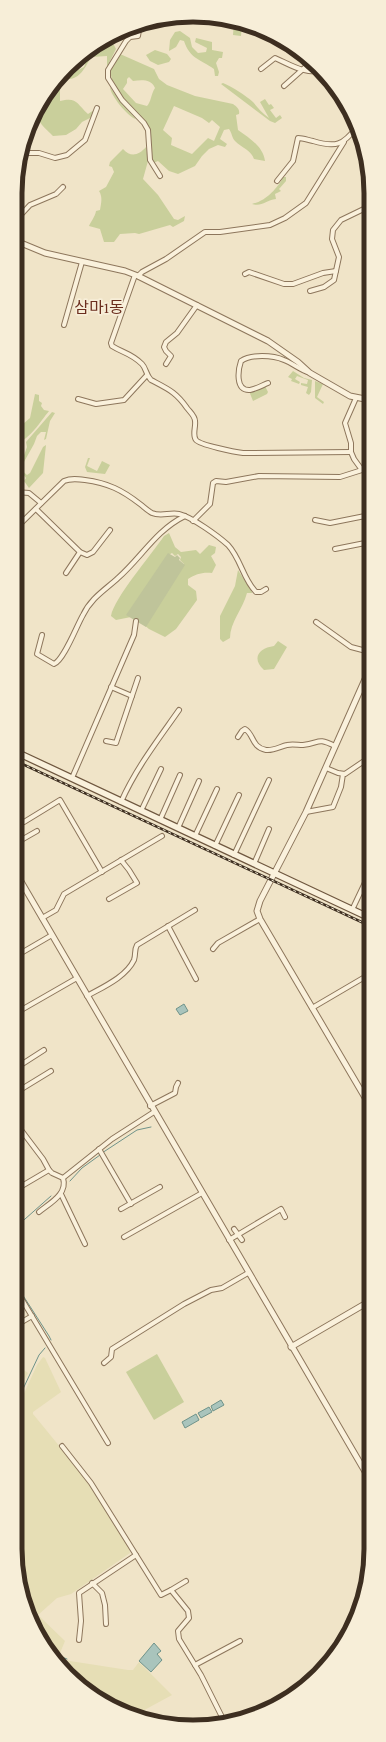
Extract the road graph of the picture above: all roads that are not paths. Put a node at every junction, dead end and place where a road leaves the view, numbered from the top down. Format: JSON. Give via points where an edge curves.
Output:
{"nodes":[{"id":1,"x":139,"y":31,"type":"edge"},
{"id":2,"x":307,"y":65,"type":"edge"},
{"id":3,"x":261,"y":69,"type":"dead end"},
{"id":4,"x":302,"y":70,"type":"junction"},
{"id":5,"x":315,"y":73,"type":"edge"},
{"id":6,"x":284,"y":86,"type":"dead end"},
{"id":7,"x":97,"y":108,"type":"dead end"},
{"id":8,"x":353,"y":132,"type":"edge"},
{"id":9,"x":344,"y":142,"type":"junction"},
{"id":10,"x":27,"y":153,"type":"edge"},
{"id":11,"x":160,"y":176,"type":"dead end"},
{"id":12,"x":277,"y":181,"type":"dead end"},
{"id":13,"x":64,"y":187,"type":"dead end"},
{"id":14,"x":364,"y":209,"type":"edge"},
{"id":15,"x":22,"y":214,"type":"edge"},
{"id":16,"x":22,"y":243,"type":"edge"},
{"id":17,"x":82,"y":262,"type":"junction"},
{"id":18,"x":336,"y":271,"type":"junction"},
{"id":19,"x":245,"y":274,"type":"dead end"},
{"id":20,"x":136,"y":275,"type":"junction"},
{"id":21,"x":310,"y":291,"type":"dead end"},
{"id":22,"x":198,"y":305,"type":"junction"},
{"id":23,"x":64,"y":325,"type":"dead end"},
{"id":24,"x":166,"y":364,"type":"dead end"},
{"id":25,"x":310,"y":373,"type":"junction"},
{"id":26,"x":147,"y":375,"type":"junction"},
{"id":27,"x":268,"y":383,"type":"dead end"},
{"id":28,"x":356,"y":398,"type":"junction"},
{"id":29,"x":78,"y":399,"type":"dead end"},
{"id":30,"x":364,"y":399,"type":"edge"},
{"id":31,"x":351,"y":452,"type":"junction"},
{"id":32,"x":362,"y":470,"type":"joint"},
{"id":33,"x":22,"y":492,"type":"edge"},
{"id":34,"x":41,"y":503,"type":"junction"},
{"id":35,"x":36,"y":509,"type":"junction"},
{"id":36,"x":186,"y":516,"type":"junction"},
{"id":37,"x":364,"y":516,"type":"edge"},
{"id":38,"x":315,"y":520,"type":"dead end"},
{"id":39,"x":193,"y":521,"type":"junction"},
{"id":40,"x":22,"y":522,"type":"edge"},
{"id":41,"x":110,"y":530,"type":"dead end"},
{"id":42,"x":364,"y":543,"type":"edge"},
{"id":43,"x":335,"y":549,"type":"dead end"},
{"id":44,"x":80,"y":552,"type":"junction"},
{"id":45,"x":66,"y":573,"type":"dead end"},
{"id":46,"x":266,"y":588,"type":"dead end"},
{"id":47,"x":136,"y":621,"type":"dead end"},
{"id":48,"x":316,"y":622,"type":"dead end"},
{"id":49,"x":42,"y":635,"type":"dead end"},
{"id":50,"x":364,"y":650,"type":"edge"},
{"id":51,"x":138,"y":678,"type":"dead end"},
{"id":52,"x":364,"y":681,"type":"edge"},
{"id":53,"x":111,"y":687,"type":"junction"},
{"id":54,"x":132,"y":696,"type":"junction"},
{"id":55,"x":179,"y":710,"type":"dead end"},
{"id":56,"x":238,"y":737,"type":"dead end"},
{"id":57,"x":106,"y":741,"type":"dead end"},
{"id":58,"x":335,"y":746,"type":"junction"},
{"id":59,"x":22,"y":755,"type":"edge"},
{"id":60,"x":364,"y":761,"type":"edge"},
{"id":61,"x":326,"y":768,"type":"junction"},
{"id":62,"x":161,"y":769,"type":"dead end"},
{"id":63,"x":180,"y":774,"type":"dead end"},
{"id":64,"x":343,"y":774,"type":"junction"},
{"id":65,"x":72,"y":778,"type":"junction"},
{"id":66,"x":269,"y":780,"type":"dead end"},
{"id":67,"x":199,"y":781,"type":"dead end"},
{"id":68,"x":218,"y":789,"type":"dead end"},
{"id":69,"x":239,"y":795,"type":"dead end"},
{"id":70,"x":121,"y":802,"type":"junction"},
{"id":71,"x":141,"y":811,"type":"junction"},
{"id":72,"x":306,"y":812,"type":"junction"},
{"id":73,"x":160,"y":820,"type":"junction"},
{"id":74,"x":24,"y":822,"type":"dead end"},
{"id":75,"x":178,"y":828,"type":"junction"},
{"id":76,"x":269,"y":829,"type":"dead end"},
{"id":77,"x":37,"y":831,"type":"dead end"},
{"id":78,"x":162,"y":836,"type":"dead end"},
{"id":79,"x":195,"y":836,"type":"junction"},
{"id":80,"x":22,"y":840,"type":"edge"},
{"id":81,"x":215,"y":846,"type":"junction"},
{"id":82,"x":234,"y":855,"type":"junction"},
{"id":83,"x":120,"y":860,"type":"junction"},
{"id":84,"x":254,"y":864,"type":"junction"},
{"id":85,"x":102,"y":872,"type":"junction"},
{"id":86,"x":274,"y":873,"type":"junction"},
{"id":87,"x":22,"y":883,"type":"edge"},
{"id":88,"x":364,"y":885,"type":"edge"},
{"id":89,"x":109,"y":899,"type":"dead end"},
{"id":90,"x":195,"y":910,"type":"dead end"},
{"id":91,"x":352,"y":910,"type":"junction"},
{"id":92,"x":364,"y":915,"type":"edge"},
{"id":93,"x":42,"y":918,"type":"junction"},
{"id":94,"x":260,"y":919,"type":"junction"},
{"id":95,"x":168,"y":926,"type":"junction"},
{"id":96,"x":52,"y":935,"type":"junction"},
{"id":97,"x":213,"y":949,"type":"dead end"},
{"id":98,"x":22,"y":952,"type":"edge"},
{"id":99,"x":77,"y":978,"type":"junction"},
{"id":100,"x":364,"y":978,"type":"edge"},
{"id":101,"x":196,"y":979,"type":"dead end"},
{"id":102,"x":87,"y":996,"type":"junction"},
{"id":103,"x":312,"y":1008,"type":"junction"},
{"id":104,"x":22,"y":1010,"type":"edge"},
{"id":105,"x":44,"y":1050,"type":"dead end"},
{"id":106,"x":22,"y":1064,"type":"edge"},
{"id":107,"x":51,"y":1071,"type":"dead end"},
{"id":108,"x":178,"y":1083,"type":"dead end"},
{"id":109,"x":22,"y":1090,"type":"edge"},
{"id":110,"x":364,"y":1096,"type":"edge"},
{"id":111,"x":150,"y":1106,"type":"junction"},
{"id":112,"x":154,"y":1112,"type":"junction"},
{"id":113,"x":22,"y":1130,"type":"edge"},
{"id":114,"x":101,"y":1152,"type":"junction"},
{"id":115,"x":49,"y":1170,"type":"junction"},
{"id":116,"x":63,"y":1178,"type":"junction"},
{"id":117,"x":22,"y":1186,"type":"edge"},
{"id":118,"x":160,"y":1187,"type":"dead end"},
{"id":119,"x":202,"y":1193,"type":"junction"},
{"id":120,"x":61,"y":1194,"type":"junction"},
{"id":121,"x":131,"y":1204,"type":"junction"},
{"id":122,"x":121,"y":1209,"type":"dead end"},
{"id":123,"x":39,"y":1212,"type":"dead end"},
{"id":124,"x":285,"y":1217,"type":"dead end"},
{"id":125,"x":234,"y":1229,"type":"dead end"},
{"id":126,"x":238,"y":1235,"type":"junction"},
{"id":127,"x":124,"y":1237,"type":"dead end"},
{"id":128,"x":229,"y":1240,"type":"junction"},
{"id":129,"x":242,"y":1240,"type":"dead end"},
{"id":130,"x":85,"y":1244,"type":"dead end"},
{"id":131,"x":248,"y":1273,"type":"junction"},
{"id":132,"x":22,"y":1300,"type":"edge"},
{"id":133,"x":364,"y":1304,"type":"edge"},
{"id":134,"x":32,"y":1316,"type":"junction"},
{"id":135,"x":22,"y":1322,"type":"edge"},
{"id":136,"x":291,"y":1347,"type":"junction"},
{"id":137,"x":104,"y":1363,"type":"dead end"},
{"id":138,"x":108,"y":1443,"type":"dead end"},
{"id":139,"x":62,"y":1446,"type":"dead end"},
{"id":140,"x":364,"y":1470,"type":"edge"},
{"id":141,"x":136,"y":1555,"type":"junction"},
{"id":142,"x":186,"y":1581,"type":"dead end"},
{"id":143,"x":92,"y":1583,"type":"junction"},
{"id":144,"x":171,"y":1590,"type":"junction"},
{"id":145,"x":106,"y":1624,"type":"dead end"},
{"id":146,"x":78,"y":1640,"type":"dead end"},
{"id":147,"x":240,"y":1641,"type":"dead end"},
{"id":148,"x":195,"y":1665,"type":"junction"},
{"id":149,"x":222,"y":1718,"type":"edge"}],
"edges":[{"from":1,"to":11,"type":"street","via":[[138,34],[128,39],[108,70],[108,78],[122,100],[148,130],[150,160]]},
{"from":2,"to":4,"type":"street"},
{"from":3,"to":4,"type":"street","via":[[275,58]]},
{"from":4,"to":5,"type":"street"},
{"from":4,"to":6,"type":"street"},
{"from":7,"to":10,"type":"street","via":[[85,140],[67,155],[55,158],[39,153]]},
{"from":8,"to":9,"type":"street"},
{"from":9,"to":12,"type":"street","via":[[321,143],[298,138],[293,161]]},
{"from":9,"to":20,"type":"street","via":[[301,208],[270,225],[206,232],[166,259]]},
{"from":13,"to":15,"type":"street","via":[[56,194],[30,206]]},
{"from":14,"to":18,"type":"street","via":[[341,220],[333,230],[332,239],[339,257]]},
{"from":16,"to":17,"type":"street","via":[[45,253]]},
{"from":17,"to":20,"type":"street"},
{"from":17,"to":23,"type":"street"},
{"from":18,"to":19,"type":"street","via":[[292,284],[284,284],[249,272]]},
{"from":18,"to":21,"type":"street","via":[[331,283]]},
{"from":20,"to":22,"type":"street"},
{"from":20,"to":26,"type":"street","via":[[111,343],[144,365]]},
{"from":22,"to":24,"type":"street","via":[[166,342],[164,347],[170,356]]},
{"from":22,"to":25,"type":"street","via":[[268,341]]},
{"from":25,"to":27,"type":"street","via":[[275,357],[249,358],[241,361],[239,384],[243,389],[249,390]]},
{"from":25,"to":28,"type":"street"},
{"from":26,"to":29,"type":"street","via":[[124,400],[96,404]]},
{"from":26,"to":31,"type":"street","via":[[180,397],[194,416],[194,438],[204,445],[243,453]]},
{"from":28,"to":30,"type":"street"},
{"from":28,"to":31,"type":"street","via":[[345,423]]},
{"from":31,"to":32,"type":"street"},
{"from":32,"to":39,"type":"street","via":[[340,477],[259,476],[226,482],[216,480],[213,483],[210,504]]},
{"from":33,"to":34,"type":"street","via":[[29,493]]},
{"from":34,"to":35,"type":"street"},
{"from":34,"to":36,"type":"street","via":[[69,478],[110,485],[156,515]]},
{"from":35,"to":40,"type":"street"},
{"from":35,"to":44,"type":"street"},
{"from":36,"to":39,"type":"street"},
{"from":36,"to":49,"type":"street","via":[[162,531],[119,578],[89,604],[57,663],[54,664],[37,654]]},
{"from":37,"to":38,"type":"street","via":[[330,523]]},
{"from":39,"to":46,"type":"street","via":[[228,546],[256,592]]},
{"from":41,"to":44,"type":"street","via":[[93,552],[87,555]]},
{"from":42,"to":43,"type":"street"},
{"from":44,"to":45,"type":"street"},
{"from":47,"to":53,"type":"street","via":[[134,635]]},
{"from":48,"to":50,"type":"street","via":[[351,647]]},
{"from":51,"to":54,"type":"street"},
{"from":52,"to":58,"type":"street"},
{"from":53,"to":54,"type":"street"},
{"from":53,"to":65,"type":"street"},
{"from":54,"to":57,"type":"street","via":[[116,743]]},
{"from":55,"to":70,"type":"street","via":[[129,784]]},
{"from":56,"to":58,"type":"street","via":[[242,731],[249,731],[253,741],[265,750],[288,744],[304,745],[320,740]]},
{"from":58,"to":61,"type":"street"},
{"from":59,"to":65,"type":"main road"},
{"from":60,"to":64,"type":"street"},
{"from":61,"to":64,"type":"street"},
{"from":61,"to":72,"type":"street"},
{"from":62,"to":71,"type":"street"},
{"from":63,"to":73,"type":"street"},
{"from":64,"to":72,"type":"street","via":[[341,788],[333,806]]},
{"from":65,"to":70,"type":"main road"},
{"from":66,"to":82,"type":"street"},
{"from":67,"to":75,"type":"street"},
{"from":68,"to":79,"type":"street"},
{"from":69,"to":81,"type":"street"},
{"from":70,"to":71,"type":"main road"},
{"from":71,"to":73,"type":"main road"},
{"from":72,"to":86,"type":"street"},
{"from":73,"to":75,"type":"main road"},
{"from":74,"to":85,"type":"street","via":[[60,800]]},
{"from":75,"to":79,"type":"main road"},
{"from":76,"to":84,"type":"street"},
{"from":77,"to":80,"type":"street"},
{"from":78,"to":83,"type":"street"},
{"from":79,"to":81,"type":"main road"},
{"from":81,"to":82,"type":"main road"},
{"from":82,"to":84,"type":"main road"},
{"from":83,"to":85,"type":"street"},
{"from":83,"to":89,"type":"street","via":[[137,883]]},
{"from":84,"to":86,"type":"main road"},
{"from":85,"to":93,"type":"street","via":[[64,894],[56,910]]},
{"from":86,"to":91,"type":"main road"},
{"from":86,"to":94,"type":"street","via":[[258,906]]},
{"from":87,"to":93,"type":"street"},
{"from":88,"to":91,"type":"street"},
{"from":90,"to":95,"type":"street"},
{"from":91,"to":92,"type":"main road"},
{"from":93,"to":96,"type":"street"},
{"from":94,"to":97,"type":"street","via":[[218,943]]},
{"from":94,"to":103,"type":"street"},
{"from":95,"to":101,"type":"street"},
{"from":95,"to":102,"type":"street","via":[[137,945],[130,967]]},
{"from":96,"to":98,"type":"street"},
{"from":96,"to":99,"type":"street"},
{"from":99,"to":102,"type":"street"},
{"from":99,"to":104,"type":"street"},
{"from":100,"to":103,"type":"street"},
{"from":102,"to":111,"type":"street"},
{"from":103,"to":110,"type":"street"},
{"from":105,"to":106,"type":"street"},
{"from":107,"to":109,"type":"street"},
{"from":108,"to":111,"type":"street","via":[[175,1093]]},
{"from":111,"to":112,"type":"street"},
{"from":112,"to":114,"type":"street"},
{"from":112,"to":119,"type":"street"},
{"from":113,"to":115,"type":"street","via":[[44,1159]]},
{"from":114,"to":116,"type":"street"},
{"from":114,"to":121,"type":"street"},
{"from":115,"to":116,"type":"street"},
{"from":115,"to":117,"type":"street"},
{"from":116,"to":120,"type":"street"},
{"from":118,"to":121,"type":"street"},
{"from":119,"to":127,"type":"street"},
{"from":119,"to":128,"type":"street"},
{"from":120,"to":123,"type":"street"},
{"from":120,"to":130,"type":"street"},
{"from":121,"to":122,"type":"street"},
{"from":124,"to":126,"type":"street","via":[[281,1209]]},
{"from":125,"to":126,"type":"street"},
{"from":126,"to":128,"type":"street"},
{"from":126,"to":129,"type":"street"},
{"from":128,"to":131,"type":"street"},
{"from":131,"to":136,"type":"street"},
{"from":131,"to":137,"type":"street","via":[[222,1288],[211,1290],[184,1304],[112,1348],[112,1356]]},
{"from":132,"to":134,"type":"street"},
{"from":133,"to":136,"type":"street"},
{"from":134,"to":135,"type":"street"},
{"from":134,"to":138,"type":"street"},
{"from":136,"to":140,"type":"street"},
{"from":139,"to":141,"type":"street","via":[[91,1483]]},
{"from":141,"to":143,"type":"street"},
{"from":141,"to":144,"type":"street","via":[[162,1595]]},
{"from":142,"to":144,"type":"street"},
{"from":143,"to":145,"type":"street","via":[[102,1593]]},
{"from":143,"to":146,"type":"street","via":[[78,1595],[81,1621]]},
{"from":144,"to":148,"type":"street","via":[[189,1615],[188,1621],[180,1628],[178,1635]]},
{"from":147,"to":148,"type":"street"},
{"from":148,"to":149,"type":"street"}]}
